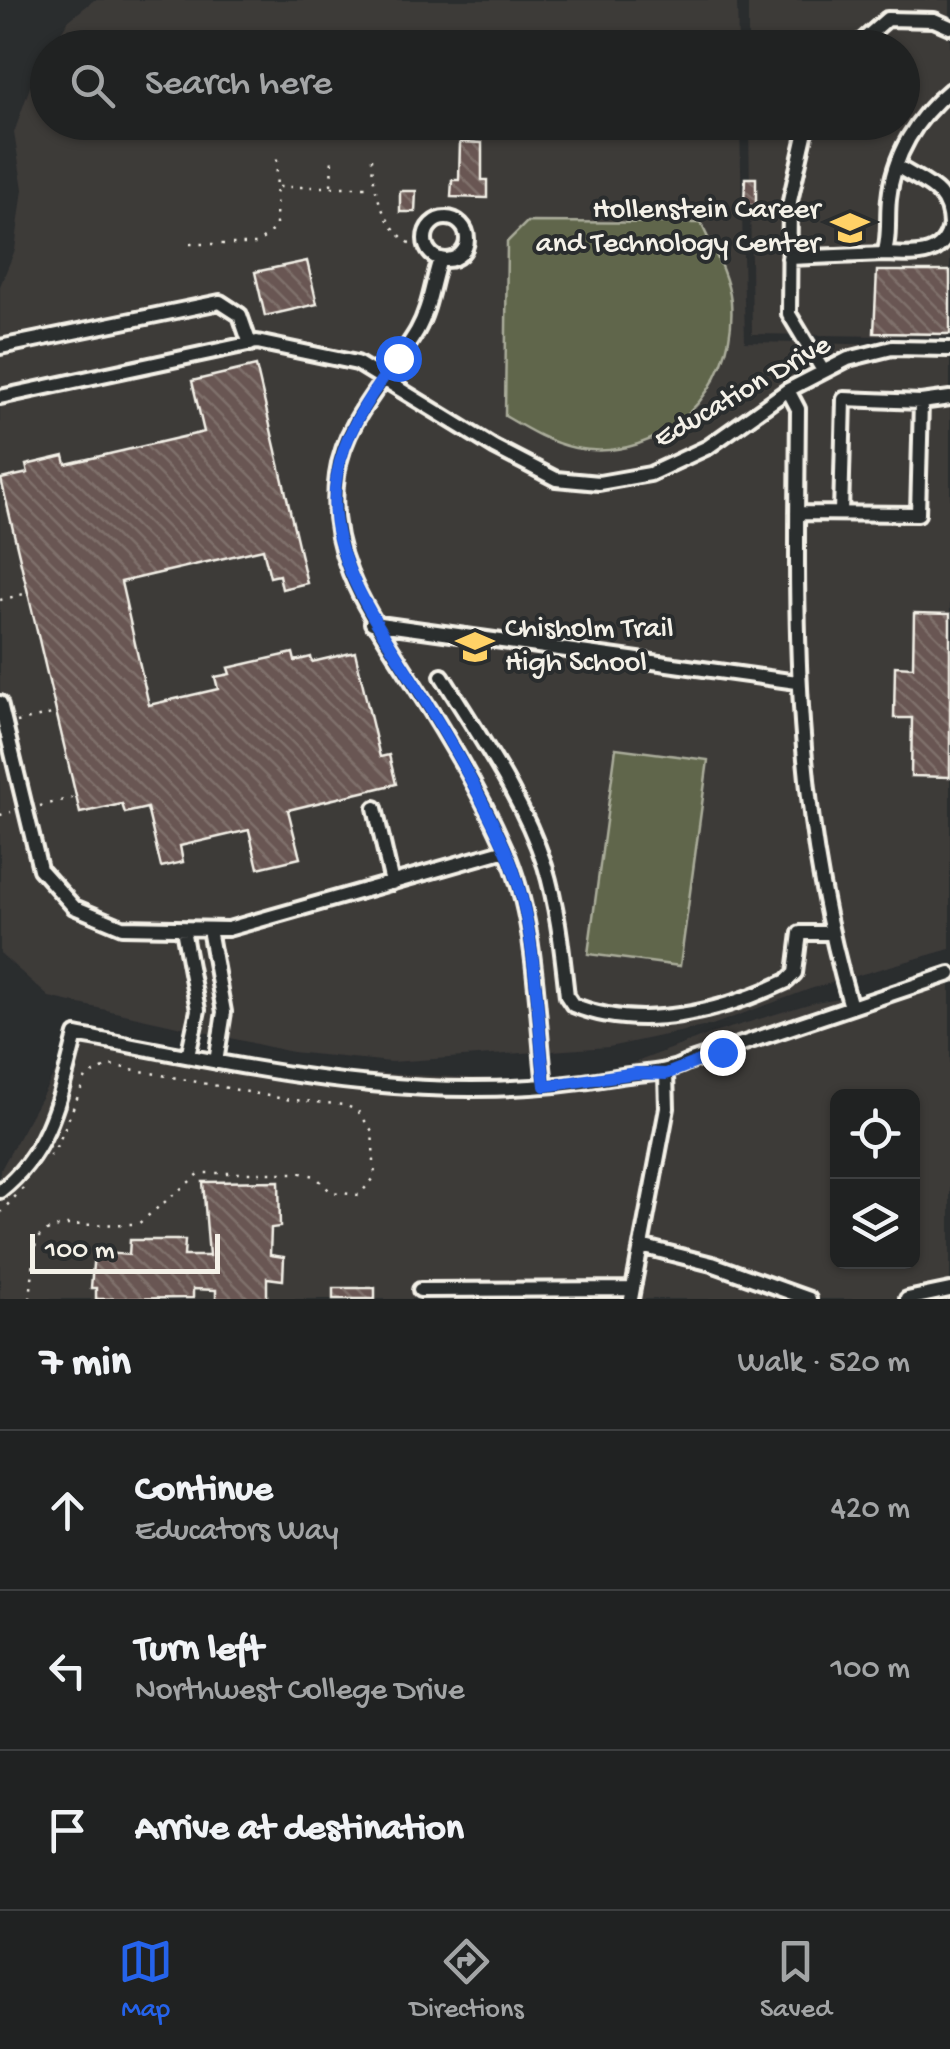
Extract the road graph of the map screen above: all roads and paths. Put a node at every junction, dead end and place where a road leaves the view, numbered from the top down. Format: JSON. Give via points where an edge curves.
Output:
{"nodes":[{"id":1,"x":950,"y":27,"type":"edge"},
{"id":2,"x":874,"y":30,"type":"edge"},
{"id":3,"x":950,"y":90,"type":"edge"},
{"id":4,"x":920,"y":119,"type":"edge"},
{"id":5,"x":804,"y":140,"type":"edge"},
{"id":6,"x":910,"y":140,"type":"edge"},
{"id":7,"x":277,"y":156,"type":"dead end"},
{"id":8,"x":332,"y":157,"type":"dead end"},
{"id":9,"x":372,"y":158,"type":"dead end"},
{"id":10,"x":897,"y":166,"type":"junction"},
{"id":11,"x":278,"y":187,"type":"junction"},
{"id":12,"x":331,"y":187,"type":"junction"},
{"id":13,"x":372,"y":187,"type":"junction"},
{"id":14,"x":950,"y":225,"type":"edge"},
{"id":15,"x":190,"y":244,"type":"dead end"},
{"id":16,"x":884,"y":254,"type":"junction"},
{"id":17,"x":434,"y":255,"type":"joint"},
{"id":18,"x":789,"y":258,"type":"junction"},
{"id":19,"x":250,"y":344,"type":"junction"},
{"id":20,"x":0,"y":347,"type":"edge"},
{"id":21,"x":950,"y":349,"type":"edge"},
{"id":22,"x":822,"y":369,"type":"junction"},
{"id":23,"x":382,"y":378,"type":"junction"},
{"id":24,"x":788,"y":390,"type":"junction"},
{"id":25,"x":0,"y":397,"type":"edge"},
{"id":26,"x":950,"y":398,"type":"edge"},
{"id":27,"x":921,"y":402,"type":"junction"},
{"id":28,"x":797,"y":513,"type":"junction"},
{"id":29,"x":841,"y":513,"type":"junction"},
{"id":30,"x":28,"y":594,"type":"dead end"},
{"id":31,"x":0,"y":600,"type":"edge"},
{"id":32,"x":372,"y":623,"type":"junction"},
{"id":33,"x":442,"y":676,"type":"dead end"},
{"id":34,"x":797,"y":682,"type":"junction"},
{"id":35,"x":0,"y":703,"type":"edge"},
{"id":36,"x":56,"y":713,"type":"dead end"},
{"id":37,"x":16,"y":722,"type":"dead end"},
{"id":38,"x":76,"y":798,"type":"dead end"},
{"id":39,"x":375,"y":808,"type":"dead end"},
{"id":40,"x":28,"y":809,"type":"dead end"},
{"id":41,"x":11,"y":812,"type":"dead end"},
{"id":42,"x":0,"y":815,"type":"edge"},
{"id":43,"x":506,"y":850,"type":"junction"},
{"id":44,"x":392,"y":883,"type":"junction"},
{"id":45,"x":184,"y":929,"type":"junction"},
{"id":46,"x":210,"y":929,"type":"junction"},
{"id":47,"x":830,"y":933,"type":"junction"},
{"id":48,"x":950,"y":974,"type":"edge"},
{"id":49,"x":851,"y":1008,"type":"junction"},
{"id":50,"x":188,"y":1056,"type":"junction"},
{"id":51,"x":216,"y":1062,"type":"junction"},
{"id":52,"x":666,"y":1074,"type":"junction"},
{"id":53,"x":545,"y":1086,"type":"junction"},
{"id":54,"x":40,"y":1169,"type":"dead end"},
{"id":55,"x":30,"y":1181,"type":"dead end"},
{"id":56,"x":0,"y":1191,"type":"edge"},
{"id":57,"x":0,"y":1212,"type":"edge"},
{"id":58,"x":641,"y":1246,"type":"junction"},
{"id":59,"x":420,"y":1290,"type":"dead end"},
{"id":60,"x":950,"y":1290,"type":"edge"},
{"id":61,"x":632,"y":1294,"type":"edge"},
{"id":62,"x":30,"y":1299,"type":"edge"},
{"id":63,"x":809,"y":1299,"type":"edge"},
{"id":64,"x":907,"y":1299,"type":"edge"}],
"edges":[{"from":1,"to":2,"type":"street","via":[[887,19]]},
{"from":3,"to":4,"type":"street"},
{"from":5,"to":18,"type":"street","via":[[792,188]]},
{"from":6,"to":10,"type":"street"},
{"from":7,"to":11,"type":"path"},
{"from":8,"to":12,"type":"path"},
{"from":9,"to":13,"type":"path"},
{"from":10,"to":14,"type":"street","via":[[941,191]]},
{"from":10,"to":16,"type":"street"},
{"from":11,"to":12,"type":"path"},
{"from":11,"to":15,"type":"path","via":[[276,227],[258,244]]},
{"from":12,"to":13,"type":"path"},
{"from":13,"to":17,"type":"path","via":[[393,229]]},
{"from":14,"to":16,"type":"street","via":[[932,252]]},
{"from":16,"to":18,"type":"street"},
{"from":17,"to":23,"type":"street","via":[[418,328]]},
{"from":18,"to":22,"type":"street","via":[[789,314]]},
{"from":19,"to":20,"type":"street","via":[[240,315],[220,302]]},
{"from":19,"to":23,"type":"street","name":"Education Drive","via":[[339,358]]},
{"from":19,"to":25,"type":"street","name":"Education Drive"},
{"from":21,"to":22,"type":"street","name":"Education Drive","via":[[892,348]]},
{"from":22,"to":24,"type":"street","name":"Education Drive"},
{"from":23,"to":24,"type":"street","name":"Education Drive","via":[[556,479],[599,483],[650,474],[708,447]]},
{"from":23,"to":32,"type":"street","via":[[342,452],[336,495],[340,552]]},
{"from":24,"to":28,"type":"street","via":[[798,409]]},
{"from":26,"to":27,"type":"street"},
{"from":27,"to":29,"type":"street","via":[[918,514]]},
{"from":27,"to":29,"type":"street","via":[[844,400]]},
{"from":28,"to":29,"type":"street"},
{"from":28,"to":34,"type":"street"},
{"from":30,"to":31,"type":"path"},
{"from":32,"to":34,"type":"street"},
{"from":32,"to":43,"type":"street","via":[[418,689]]},
{"from":33,"to":47,"type":"street","via":[[502,774],[543,860],[574,1005],[665,1019],[694,1014],[788,981],[800,933]]},
{"from":34,"to":47,"type":"street","via":[[812,837]]},
{"from":35,"to":45,"type":"street","via":[[40,869],[74,906],[122,927]]},
{"from":36,"to":37,"type":"path"},
{"from":38,"to":40,"type":"path"},
{"from":39,"to":44,"type":"street"},
{"from":41,"to":42,"type":"path"},
{"from":43,"to":44,"type":"street"},
{"from":43,"to":53,"type":"street","via":[[524,908]]},
{"from":44,"to":46,"type":"street"},
{"from":45,"to":46,"type":"street"},
{"from":45,"to":50,"type":"street","via":[[198,1010]]},
{"from":46,"to":51,"type":"street","via":[[224,1012]]},
{"from":47,"to":49,"type":"street"},
{"from":48,"to":49,"type":"street"},
{"from":49,"to":52,"type":"street"},
{"from":50,"to":51,"type":"street"},
{"from":50,"to":56,"type":"street","via":[[76,1035],[42,1145]]},
{"from":51,"to":53,"type":"street","via":[[375,1088]]},
{"from":52,"to":53,"type":"street"},
{"from":52,"to":58,"type":"street","via":[[668,1136],[657,1159]]},
{"from":54,"to":62,"type":"path","via":[[86,1077],[110,1065],[345,1105],[372,1131],[375,1177],[359,1195],[345,1196],[301,1172],[200,1173],[138,1224],[67,1225],[36,1239]]},
{"from":55,"to":57,"type":"path"},
{"from":58,"to":61,"type":"street"},
{"from":58,"to":63,"type":"street"},
{"from":59,"to":61,"type":"street"},
{"from":60,"to":64,"type":"street"}]}
